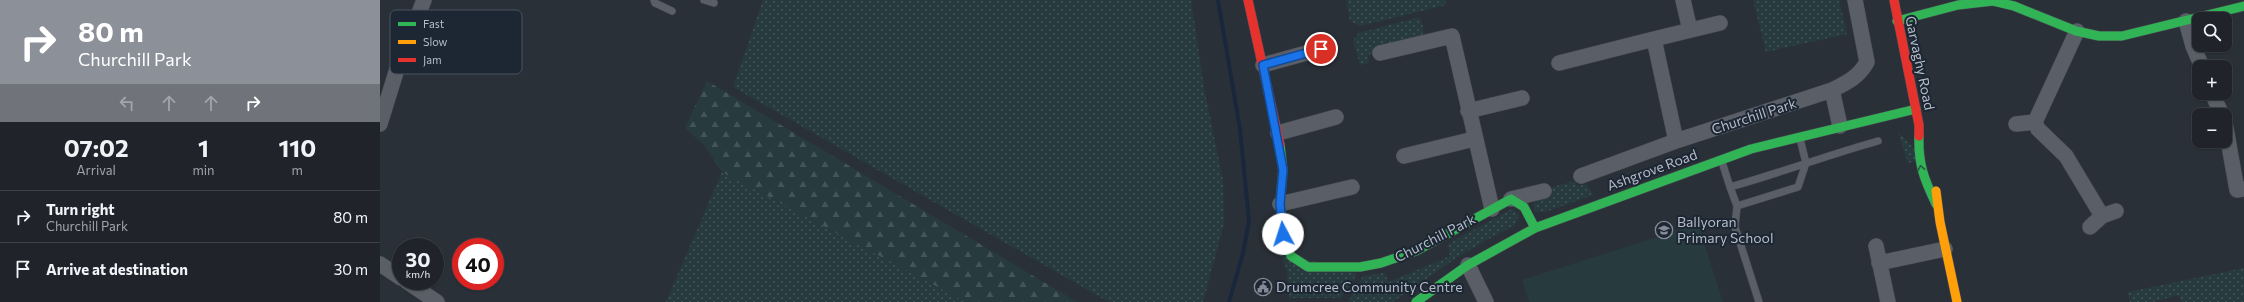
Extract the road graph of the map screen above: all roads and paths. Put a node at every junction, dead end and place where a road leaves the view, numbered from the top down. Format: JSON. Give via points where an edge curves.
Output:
{"nodes":[{"id":1,"x":424,"y":0,"type":"edge"},
{"id":2,"x":654,"y":0,"type":"edge"},
{"id":3,"x":704,"y":0,"type":"edge"},
{"id":4,"x":1248,"y":0,"type":"edge"},
{"id":5,"x":1683,"y":0,"type":"edge"},
{"id":6,"x":1855,"y":0,"type":"edge"},
{"id":7,"x":1893,"y":2,"type":"edge"},
{"id":8,"x":714,"y":3,"type":"dead end"},
{"id":9,"x":2017,"y":3,"type":"edge"},
{"id":10,"x":2244,"y":6,"type":"edge"},
{"id":11,"x":420,"y":10,"type":"edge"},
{"id":12,"x":672,"y":11,"type":"dead end"},
{"id":13,"x":1897,"y":21,"type":"junction"},
{"id":14,"x":2186,"y":21,"type":"junction"},
{"id":15,"x":1720,"y":23,"type":"dead end"},
{"id":16,"x":1690,"y":30,"type":"junction"},
{"id":17,"x":2077,"y":31,"type":"junction"},
{"id":18,"x":1654,"y":39,"type":"junction"},
{"id":19,"x":1321,"y":49,"type":"dead end"},
{"id":20,"x":1380,"y":53,"type":"dead end"},
{"id":21,"x":2199,"y":60,"type":"edge"},
{"id":22,"x":1559,"y":62,"type":"dead end"},
{"id":23,"x":1263,"y":65,"type":"junction"},
{"id":24,"x":396,"y":74,"type":"edge"},
{"id":25,"x":1832,"y":90,"type":"junction"},
{"id":26,"x":1522,"y":98,"type":"dead end"},
{"id":27,"x":1916,"y":108,"type":"junction"},
{"id":28,"x":1468,"y":111,"type":"junction"},
{"id":29,"x":1336,"y":117,"type":"dead end"},
{"id":30,"x":2035,"y":122,"type":"junction"},
{"id":31,"x":380,"y":124,"type":"edge"},
{"id":32,"x":2016,"y":124,"type":"dead end"},
{"id":33,"x":1919,"y":125,"type":"junction"},
{"id":34,"x":1840,"y":126,"type":"junction"},
{"id":35,"x":1278,"y":133,"type":"junction"},
{"id":36,"x":1800,"y":136,"type":"junction"},
{"id":37,"x":1474,"y":138,"type":"junction"},
{"id":38,"x":1676,"y":141,"type":"junction"},
{"id":39,"x":1878,"y":141,"type":"dead end"},
{"id":40,"x":1928,"y":145,"type":"dead end"},
{"id":41,"x":2229,"y":148,"type":"edge"},
{"id":42,"x":1404,"y":156,"type":"dead end"},
{"id":43,"x":1721,"y":159,"type":"junction"},
{"id":44,"x":1806,"y":163,"type":"junction"},
{"id":45,"x":1582,"y":176,"type":"dead end"},
{"id":46,"x":1935,"y":178,"type":"dead end"},
{"id":47,"x":1352,"y":186,"type":"dead end"},
{"id":48,"x":1730,"y":187,"type":"junction"},
{"id":49,"x":2244,"y":189,"type":"edge"},
{"id":50,"x":1544,"y":191,"type":"dead end"},
{"id":51,"x":1511,"y":200,"type":"junction"},
{"id":52,"x":1280,"y":204,"type":"junction"},
{"id":53,"x":1936,"y":204,"type":"junction"},
{"id":54,"x":1737,"y":206,"type":"junction"},
{"id":55,"x":1492,"y":209,"type":"junction"},
{"id":56,"x":2090,"y":227,"type":"dead end"},
{"id":57,"x":1536,"y":228,"type":"junction"},
{"id":58,"x":1876,"y":246,"type":"dead end"},
{"id":59,"x":1945,"y":249,"type":"junction"},
{"id":60,"x":1879,"y":263,"type":"junction"},
{"id":61,"x":380,"y":264,"type":"edge"},
{"id":62,"x":1468,"y":265,"type":"junction"},
{"id":63,"x":392,"y":272,"type":"edge"},
{"id":64,"x":419,"y":290,"type":"edge"},
{"id":65,"x":437,"y":302,"type":"edge"},
{"id":66,"x":1416,"y":302,"type":"edge"},
{"id":67,"x":1486,"y":302,"type":"edge"},
{"id":68,"x":1759,"y":302,"type":"edge"},
{"id":69,"x":1888,"y":302,"type":"edge"},
{"id":70,"x":1957,"y":302,"type":"edge"}],
"edges":[{"from":1,"to":11,"type":"street"},
{"from":2,"to":12,"type":"lane","via":[[655,3]]},
{"from":3,"to":8,"type":"lane"},
{"from":4,"to":23,"type":"street","name":"Churchill Park"},
{"from":5,"to":16,"type":"street"},
{"from":6,"to":25,"type":"street","name":"Churchill Park","via":[[1867,62],[1854,78]]},
{"from":7,"to":13,"type":"street","name":"Garvaghy Road"},
{"from":9,"to":13,"type":"street","via":[[1993,1],[1968,4]]},
{"from":9,"to":17,"type":"street"},
{"from":10,"to":14,"type":"street"},
{"from":13,"to":27,"type":"street","name":"Garvaghy Road"},
{"from":14,"to":17,"type":"street","via":[[2122,36],[2107,37]]},
{"from":14,"to":21,"type":"street"},
{"from":15,"to":16,"type":"street"},
{"from":16,"to":18,"type":"street"},
{"from":17,"to":30,"type":"street"},
{"from":18,"to":22,"type":"street"},
{"from":18,"to":38,"type":"street"},
{"from":19,"to":23,"type":"street"},
{"from":20,"to":28,"type":"street","name":"Churchill Park","via":[[1452,36]]},
{"from":23,"to":35,"type":"street","name":"Churchill Park"},
{"from":24,"to":31,"type":"street"},
{"from":25,"to":34,"type":"street"},
{"from":25,"to":38,"type":"street","name":"Churchill Park"},
{"from":26,"to":28,"type":"street"},
{"from":27,"to":33,"type":"street","name":"Garvaghy Road"},
{"from":27,"to":34,"type":"street","name":"Ashgrove Road"},
{"from":28,"to":37,"type":"street","name":"Churchill Park"},
{"from":29,"to":35,"type":"street"},
{"from":30,"to":32,"type":"street"},
{"from":30,"to":56,"type":"street","via":[[2038,129],[2066,156],[2109,213]]},
{"from":33,"to":40,"type":"street","name":"Garvaghy Road"},
{"from":53,"to":33,"type":"street","name":"Garvaghy Road","one_way":true,"via":[[1922,175],[1918,155]]},
{"from":34,"to":36,"type":"street","name":"Ashgrove Road"},
{"from":35,"to":52,"type":"street","name":"Churchill Park","via":[[1283,170]]},
{"from":36,"to":43,"type":"street","name":"Ashgrove Road"},
{"from":36,"to":44,"type":"lane"},
{"from":37,"to":42,"type":"street"},
{"from":37,"to":55,"type":"street","name":"Churchill Park"},
{"from":38,"to":45,"type":"street","name":"Churchill Park"},
{"from":39,"to":44,"type":"lane"},
{"from":41,"to":49,"type":"street","via":[[2237,190]]},
{"from":43,"to":48,"type":"lane"},
{"from":43,"to":57,"type":"street","name":"Ashgrove Road"},
{"from":44,"to":48,"type":"lane"},
{"from":44,"to":54,"type":"lane","via":[[1798,187]]},
{"from":46,"to":53,"type":"street","name":"Garvaghy Road"},
{"from":47,"to":52,"type":"street"},
{"from":48,"to":54,"type":"lane"},
{"from":50,"to":51,"type":"street","name":"Churchill Park"},
{"from":51,"to":55,"type":"street","name":"Churchill Park"},
{"from":51,"to":57,"type":"street","via":[[1524,207]]},
{"from":52,"to":55,"type":"street","name":"Churchill Park","via":[[1283,234],[1291,256],[1308,267],[1360,267],[1397,259]]},
{"from":53,"to":59,"type":"street","name":"Garvaghy Road"},
{"from":54,"to":68,"type":"lane","via":[[1735,227]]},
{"from":57,"to":62,"type":"street","name":"Ashgrove Road"},
{"from":58,"to":60,"type":"street"},
{"from":59,"to":60,"type":"street"},
{"from":59,"to":70,"type":"street","name":"Garvaghy Road"},
{"from":60,"to":69,"type":"street"},
{"from":61,"to":63,"type":"street"},
{"from":62,"to":66,"type":"street","name":"Ashgrove Road"},
{"from":62,"to":67,"type":"street"},
{"from":64,"to":65,"type":"street"}]}
